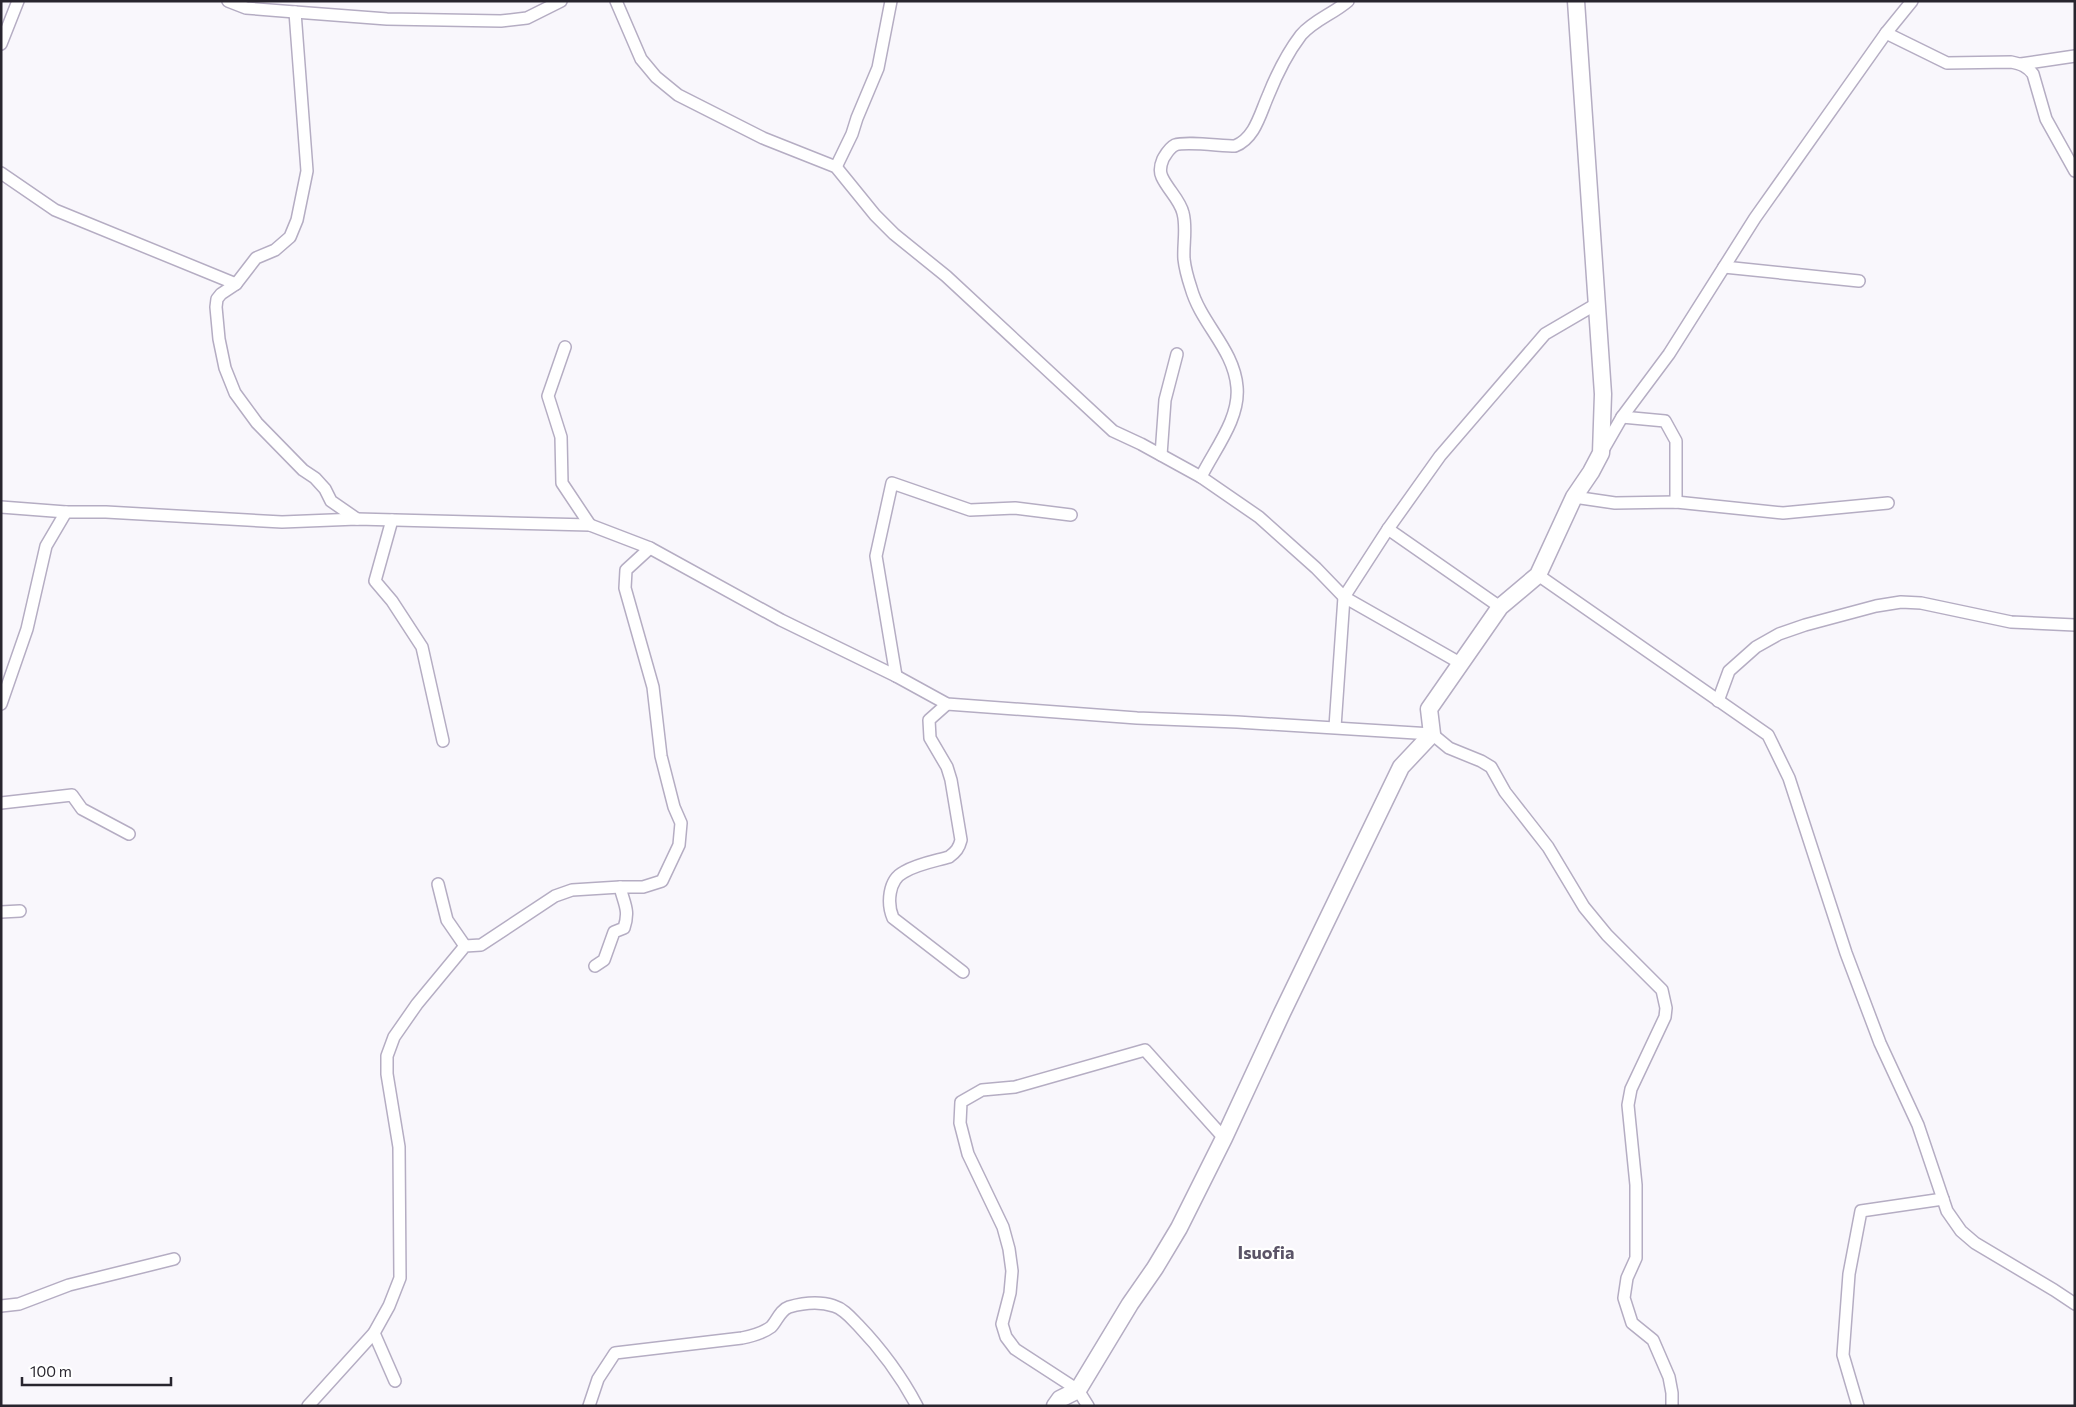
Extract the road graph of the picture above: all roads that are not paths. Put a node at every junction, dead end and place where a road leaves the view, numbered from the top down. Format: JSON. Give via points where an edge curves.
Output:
{"nodes":[{"id":1,"x":18,"y":1,"type":"edge"},
{"id":2,"x":228,"y":1,"type":"edge"},
{"id":3,"x":561,"y":1,"type":"edge"},
{"id":4,"x":616,"y":1,"type":"edge"},
{"id":5,"x":891,"y":1,"type":"edge"},
{"id":6,"x":1348,"y":1,"type":"edge"},
{"id":7,"x":1576,"y":1,"type":"edge"},
{"id":8,"x":1912,"y":1,"type":"edge"},
{"id":9,"x":295,"y":12,"type":"junction"},
{"id":10,"x":1886,"y":33,"type":"junction"},
{"id":11,"x":1,"y":44,"type":"edge"},
{"id":12,"x":2075,"y":56,"type":"edge"},
{"id":13,"x":2021,"y":64,"type":"junction"},
{"id":14,"x":836,"y":167,"type":"junction"},
{"id":15,"x":2075,"y":171,"type":"edge"},
{"id":16,"x":1,"y":173,"type":"edge"},
{"id":17,"x":1724,"y":267,"type":"junction"},
{"id":18,"x":1859,"y":281,"type":"dead end"},
{"id":19,"x":236,"y":284,"type":"junction"},
{"id":20,"x":1598,"y":303,"type":"junction"},
{"id":21,"x":565,"y":347,"type":"dead end"},
{"id":22,"x":1177,"y":354,"type":"dead end"},
{"id":23,"x":1622,"y":417,"type":"junction"},
{"id":24,"x":1601,"y":453,"type":"junction"},
{"id":25,"x":1161,"y":455,"type":"junction"},
{"id":26,"x":1201,"y":477,"type":"junction"},
{"id":27,"x":1574,"y":497,"type":"junction"},
{"id":28,"x":1676,"y":502,"type":"junction"},
{"id":29,"x":1888,"y":503,"type":"dead end"},
{"id":30,"x":1,"y":507,"type":"edge"},
{"id":31,"x":66,"y":512,"type":"junction"},
{"id":32,"x":1071,"y":516,"type":"dead end"},
{"id":33,"x":357,"y":519,"type":"junction"},
{"id":34,"x":392,"y":520,"type":"junction"},
{"id":35,"x":590,"y":525,"type":"junction"},
{"id":36,"x":1388,"y":529,"type":"junction"},
{"id":37,"x":650,"y":548,"type":"junction"},
{"id":38,"x":1538,"y":575,"type":"junction"},
{"id":39,"x":1344,"y":597,"type":"junction"},
{"id":40,"x":1500,"y":607,"type":"junction"},
{"id":41,"x":2075,"y":625,"type":"edge"},
{"id":42,"x":1460,"y":663,"type":"junction"},
{"id":43,"x":896,"y":676,"type":"junction"},
{"id":44,"x":1718,"y":701,"type":"junction"},
{"id":45,"x":1,"y":704,"type":"edge"},
{"id":46,"x":947,"y":704,"type":"junction"},
{"id":47,"x":1335,"y":727,"type":"junction"},
{"id":48,"x":1432,"y":734,"type":"junction"},
{"id":49,"x":442,"y":741,"type":"dead end"},
{"id":50,"x":1,"y":803,"type":"edge"},
{"id":51,"x":129,"y":834,"type":"dead end"},
{"id":52,"x":438,"y":884,"type":"dead end"},
{"id":53,"x":620,"y":887,"type":"junction"},
{"id":54,"x":20,"y":911,"type":"dead end"},
{"id":55,"x":1,"y":912,"type":"edge"},
{"id":56,"x":465,"y":946,"type":"junction"},
{"id":57,"x":595,"y":966,"type":"dead end"},
{"id":58,"x":963,"y":972,"type":"dead end"},
{"id":59,"x":1224,"y":1138,"type":"junction"},
{"id":60,"x":1943,"y":1199,"type":"junction"},
{"id":61,"x":174,"y":1259,"type":"dead end"},
{"id":62,"x":2075,"y":1304,"type":"edge"},
{"id":63,"x":1,"y":1306,"type":"edge"},
{"id":64,"x":374,"y":1333,"type":"junction"},
{"id":65,"x":395,"y":1381,"type":"dead end"},
{"id":66,"x":1078,"y":1390,"type":"junction"},
{"id":67,"x":308,"y":1406,"type":"edge"},
{"id":68,"x":589,"y":1406,"type":"edge"},
{"id":69,"x":917,"y":1406,"type":"edge"},
{"id":70,"x":1055,"y":1406,"type":"edge"},
{"id":71,"x":1088,"y":1406,"type":"edge"},
{"id":72,"x":1672,"y":1406,"type":"edge"},
{"id":73,"x":1858,"y":1406,"type":"edge"}],
"edges":[{"from":1,"to":11,"type":"street"},
{"from":2,"to":9,"type":"street","via":[[246,8]]},
{"from":3,"to":9,"type":"street","via":[[527,18],[501,21],[387,19]]},
{"from":4,"to":14,"type":"street","via":[[641,59],[678,95],[763,138]]},
{"from":5,"to":14,"type":"street","via":[[878,68]]},
{"from":6,"to":26,"type":"street","via":[[1302,35],[1243,143],[1236,146],[1182,144],[1169,149],[1161,163],[1162,177],[1183,214],[1184,259],[1191,290],[1235,372],[1237,390],[1233,414]]},
{"from":7,"to":20,"type":"main road"},
{"from":8,"to":10,"type":"street"},
{"from":9,"to":19,"type":"street","via":[[307,171],[297,220],[290,236],[274,250],[256,258]]},
{"from":10,"to":13,"type":"street","via":[[1948,63]]},
{"from":10,"to":17,"type":"street"},
{"from":12,"to":13,"type":"street"},
{"from":13,"to":15,"type":"street","via":[[2033,74],[2046,119]]},
{"from":14,"to":25,"type":"street","via":[[894,234],[946,276],[1113,432]]},
{"from":16,"to":19,"type":"street","via":[[55,210]]},
{"from":17,"to":18,"type":"street"},
{"from":17,"to":23,"type":"street","via":[[1669,354]]},
{"from":19,"to":33,"type":"street","via":[[221,294],[216,307],[219,339],[235,393],[256,423],[303,470],[316,478],[331,500]]},
{"from":20,"to":24,"type":"main road","via":[[1603,394]]},
{"from":20,"to":36,"type":"street","via":[[1545,334],[1440,456]]},
{"from":21,"to":35,"type":"street","via":[[548,396],[561,437],[562,483]]},
{"from":22,"to":25,"type":"street","via":[[1166,400]]},
{"from":23,"to":24,"type":"street"},
{"from":23,"to":28,"type":"street","via":[[1665,422],[1676,441]]},
{"from":24,"to":27,"type":"main road"},
{"from":25,"to":26,"type":"street"},
{"from":26,"to":39,"type":"street","via":[[1259,517]]},
{"from":27,"to":28,"type":"street","via":[[1614,503]]},
{"from":27,"to":38,"type":"main road"},
{"from":28,"to":29,"type":"street","via":[[1783,513]]},
{"from":30,"to":31,"type":"street"},
{"from":31,"to":33,"type":"street","via":[[282,522]]},
{"from":31,"to":45,"type":"street","via":[[46,546],[27,629]]},
{"from":32,"to":43,"type":"street","via":[[1015,508],[970,510],[892,483],[876,556]]},
{"from":33,"to":34,"type":"street"},
{"from":34,"to":35,"type":"street"},
{"from":34,"to":49,"type":"street","via":[[375,581],[422,647]]},
{"from":35,"to":37,"type":"street"},
{"from":36,"to":39,"type":"street"},
{"from":36,"to":40,"type":"street"},
{"from":37,"to":43,"type":"street","via":[[781,620]]},
{"from":37,"to":53,"type":"street","via":[[626,570],[625,588],[653,687],[661,756],[681,823],[679,845],[662,882],[643,888]]},
{"from":38,"to":40,"type":"main road"},
{"from":38,"to":44,"type":"street"},
{"from":39,"to":42,"type":"street"},
{"from":39,"to":47,"type":"street"},
{"from":40,"to":42,"type":"main road"},
{"from":41,"to":44,"type":"street","via":[[2011,622],[1922,603],[1876,606],[1805,625],[1756,647],[1729,671]]},
{"from":42,"to":48,"type":"main road","via":[[1429,709]]},
{"from":43,"to":46,"type":"street"},
{"from":44,"to":60,"type":"street","via":[[1768,735],[1777,751],[1789,778],[1846,954],[1880,1043],[1918,1125]]},
{"from":46,"to":47,"type":"street","via":[[1137,718]]},
{"from":46,"to":58,"type":"street","via":[[928,720],[930,738],[951,780],[960,846],[949,857],[903,872],[890,892],[889,908],[893,918]]},
{"from":47,"to":48,"type":"street"},
{"from":48,"to":59,"type":"main road","via":[[1401,767]]},
{"from":48,"to":72,"type":"street","via":[[1449,748],[1481,760],[1492,768],[1505,792],[1548,847],[1584,907],[1662,990],[1665,1017],[1631,1089],[1628,1105],[1636,1185],[1636,1258],[1627,1278],[1624,1298],[1632,1323],[1653,1340],[1669,1377]]},
{"from":50,"to":51,"type":"street","via":[[72,795],[82,809]]},
{"from":52,"to":56,"type":"street","via":[[447,920]]},
{"from":53,"to":56,"type":"street","via":[[572,890],[555,896],[481,945]]},
{"from":53,"to":57,"type":"street","via":[[628,909],[627,919],[624,928],[614,932],[604,960]]},
{"from":54,"to":55,"type":"street"},
{"from":56,"to":64,"type":"street","via":[[417,1004],[394,1037],[387,1056],[398,1147],[400,1278]]},
{"from":59,"to":66,"type":"main road","via":[[1155,1268]]},
{"from":59,"to":66,"type":"street","via":[[1146,1050],[1015,1088],[982,1090],[962,1102],[960,1123],[968,1154],[1000,1221],[1009,1249],[1012,1272],[1002,1324],[1006,1337],[1014,1349]]},
{"from":60,"to":62,"type":"street","via":[[1961,1231],[1975,1243]]},
{"from":60,"to":73,"type":"street","via":[[1861,1211],[1849,1274],[1843,1355]]},
{"from":61,"to":63,"type":"street","via":[[69,1285],[19,1304]]},
{"from":64,"to":65,"type":"street"},
{"from":64,"to":67,"type":"street"},
{"from":66,"to":70,"type":"main road","via":[[1060,1399]]},
{"from":66,"to":71,"type":"street"},
{"from":68,"to":69,"type":"street","via":[[598,1379],[615,1354],[742,1338],[772,1326],[786,1308],[823,1303],[846,1313],[876,1343],[902,1378]]}]}
